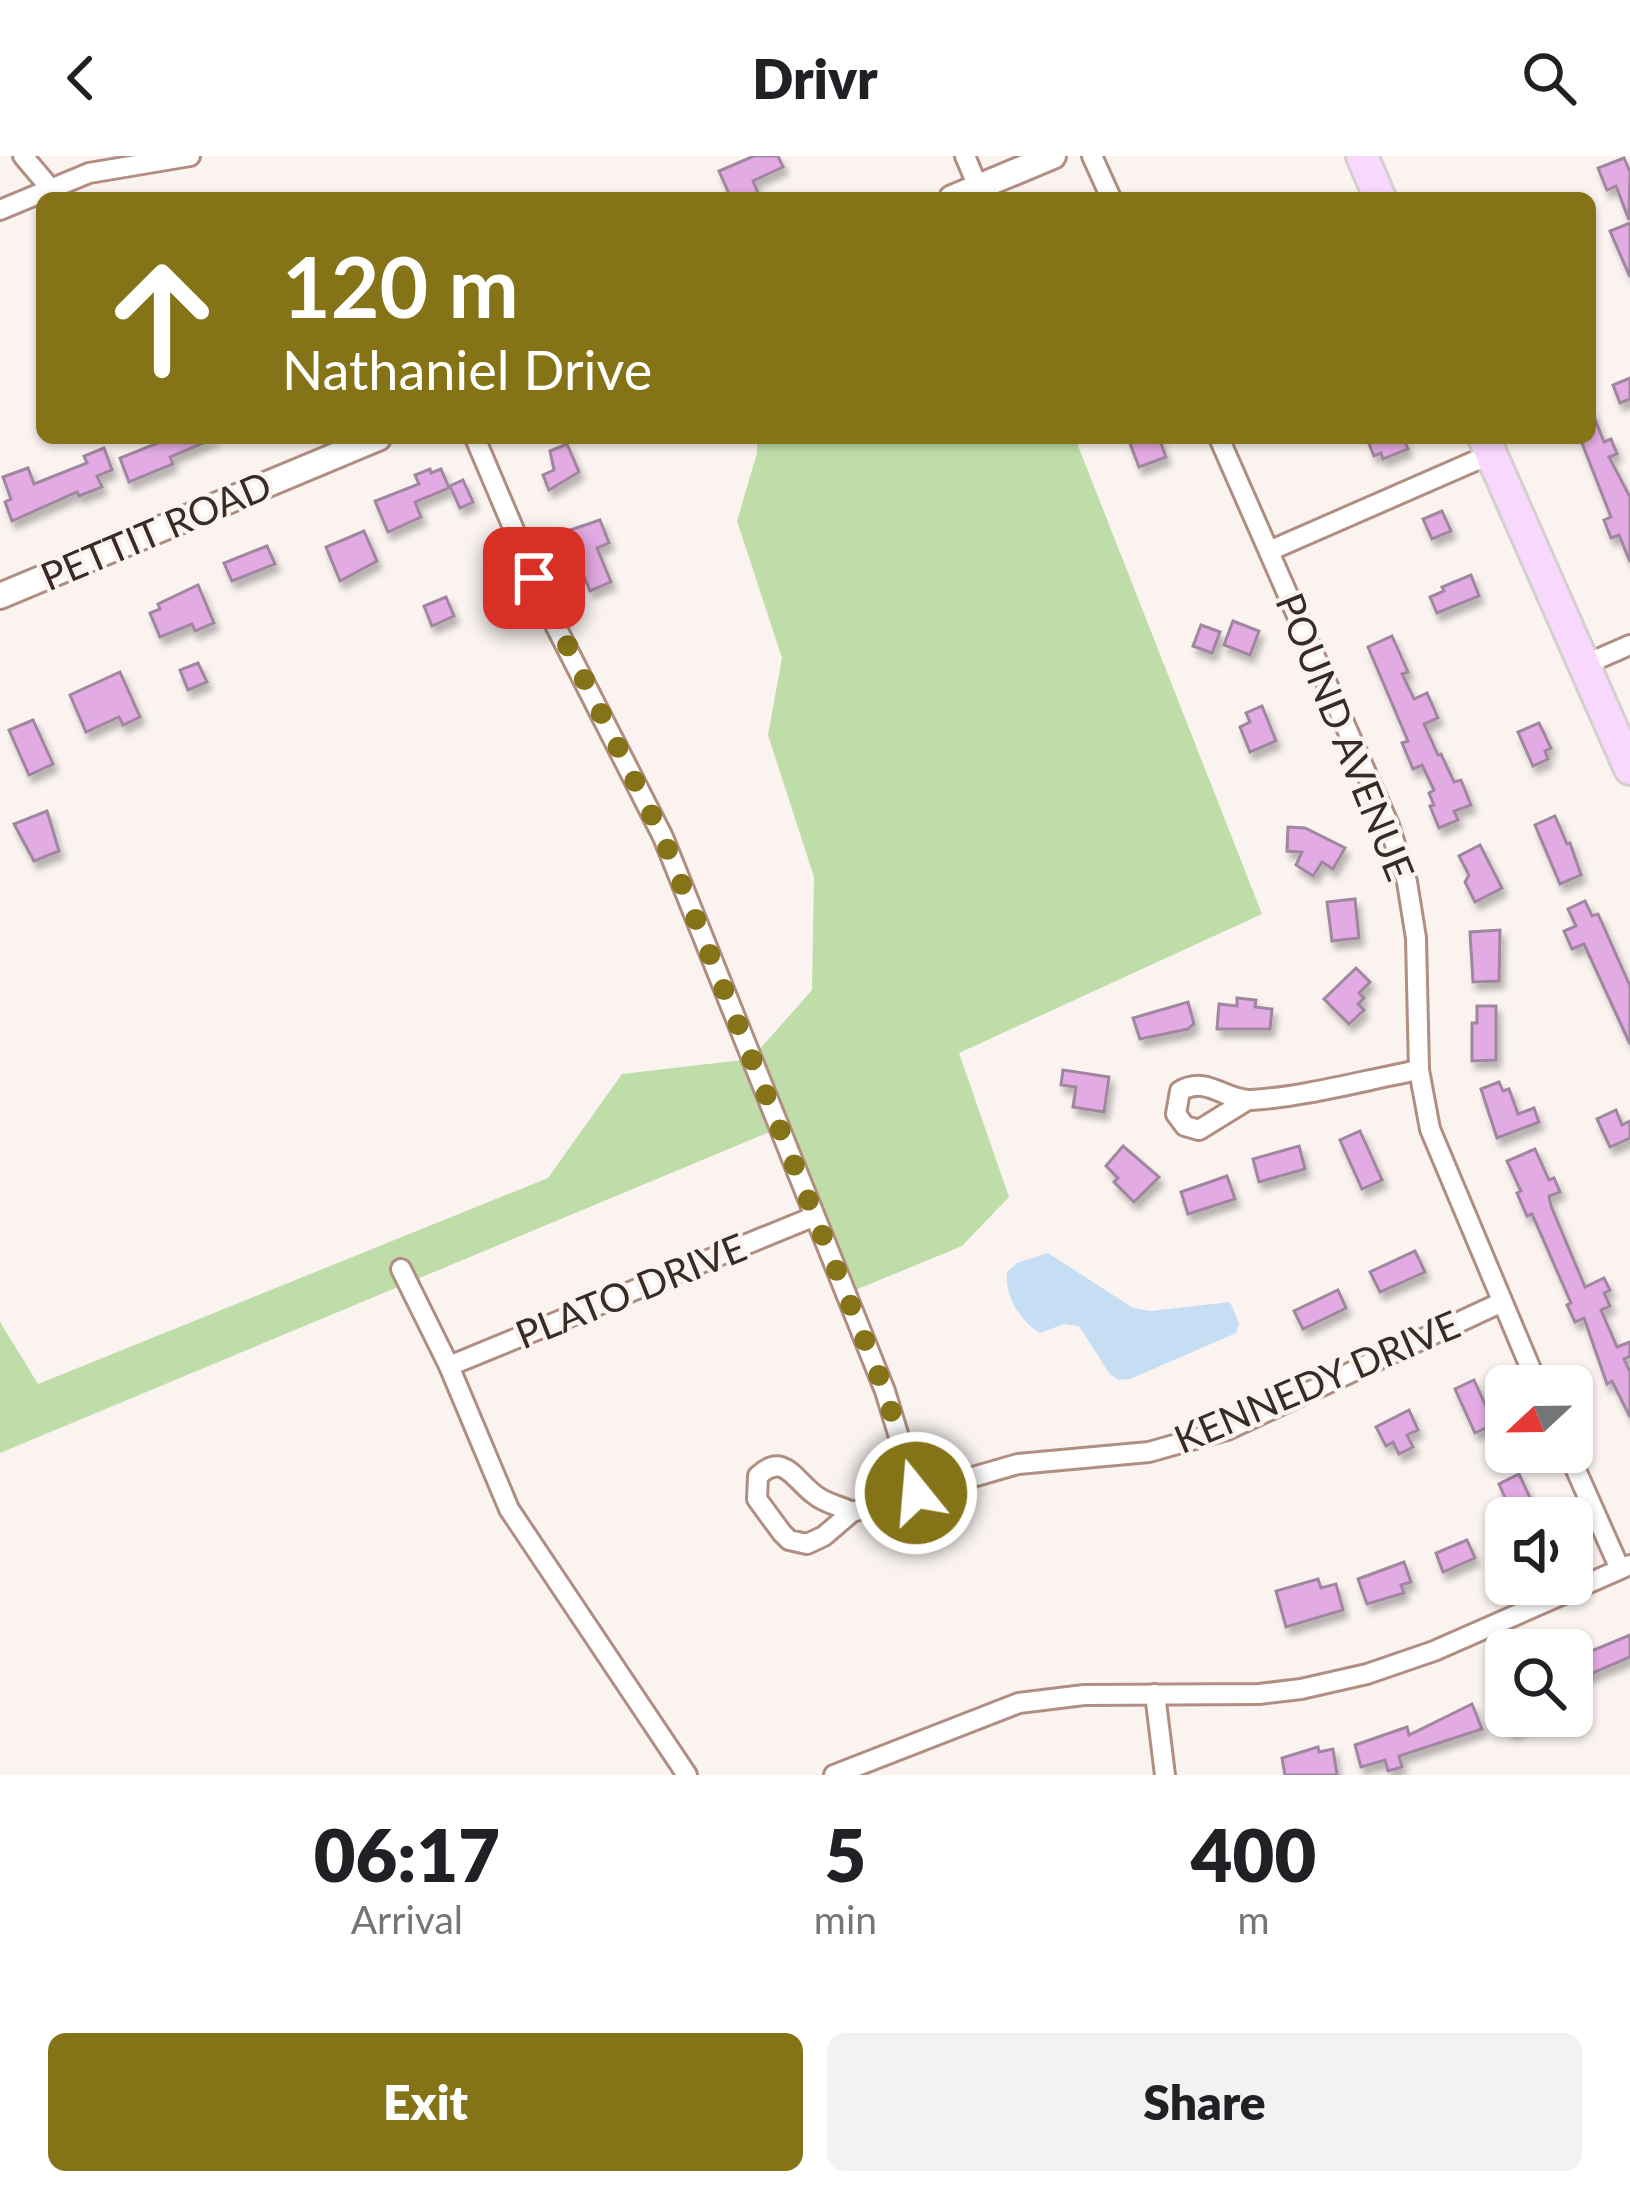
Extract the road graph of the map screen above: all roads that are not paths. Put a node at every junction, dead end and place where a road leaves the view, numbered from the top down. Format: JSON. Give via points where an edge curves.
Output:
{"nodes":[{"id":1,"x":23,"y":156,"type":"edge"},
{"id":2,"x":190,"y":156,"type":"edge"},
{"id":3,"x":965,"y":156,"type":"edge"},
{"id":4,"x":1053,"y":156,"type":"edge"},
{"id":5,"x":1092,"y":156,"type":"edge"},
{"id":6,"x":1362,"y":156,"type":"edge"},
{"id":7,"x":978,"y":188,"type":"junction"},
{"id":8,"x":51,"y":189,"type":"junction"},
{"id":9,"x":44,"y":192,"type":"edge"},
{"id":10,"x":968,"y":192,"type":"edge"},
{"id":11,"x":1108,"y":192,"type":"edge"},
{"id":12,"x":1377,"y":192,"type":"edge"},
{"id":13,"x":36,"y":195,"type":"edge"},
{"id":14,"x":0,"y":210,"type":"edge"},
{"id":15,"x":364,"y":444,"type":"edge"},
{"id":16,"x":478,"y":444,"type":"edge"},
{"id":17,"x":1222,"y":444,"type":"edge"},
{"id":18,"x":1488,"y":446,"type":"edge"},
{"id":19,"x":1269,"y":551,"type":"junction"},
{"id":20,"x":0,"y":596,"type":"edge"},
{"id":21,"x":1630,"y":645,"type":"edge"},
{"id":22,"x":1584,"y":665,"type":"junction"},
{"id":23,"x":1630,"y":769,"type":"edge"},
{"id":24,"x":1419,"y":1070,"type":"junction"},
{"id":25,"x":1246,"y":1101,"type":"dead end"},
{"id":26,"x":813,"y":1217,"type":"junction"},
{"id":27,"x":400,"y":1268,"type":"dead end"},
{"id":28,"x":1500,"y":1303,"type":"junction"},
{"id":29,"x":1528,"y":1365,"type":"edge"},
{"id":30,"x":449,"y":1366,"type":"junction"},
{"id":31,"x":1578,"y":1473,"type":"edge"},
{"id":32,"x":916,"y":1493,"type":"junction"},
{"id":33,"x":852,"y":1511,"type":"junction"},
{"id":34,"x":1625,"y":1567,"type":"edge"},
{"id":35,"x":1155,"y":1694,"type":"junction"},
{"id":36,"x":687,"y":1775,"type":"edge"},
{"id":37,"x":834,"y":1775,"type":"edge"},
{"id":38,"x":1165,"y":1775,"type":"edge"}],
"edges":[{"from":1,"to":8,"type":"street"},
{"from":2,"to":8,"type":"street","via":[[89,173]]},
{"from":3,"to":7,"type":"street"},
{"from":4,"to":7,"type":"street"},
{"from":5,"to":11,"type":"street"},
{"from":6,"to":12,"type":"main road"},
{"from":7,"to":10,"type":"street"},
{"from":8,"to":9,"type":"street"},
{"from":13,"to":14,"type":"street"},
{"from":15,"to":20,"type":"street","name":"PETTIT ROAD"},
{"from":16,"to":26,"type":"street","via":[[551,617],[663,838]]},
{"from":17,"to":19,"type":"street","name":"POUND AVENUE"},
{"from":18,"to":19,"type":"street"},
{"from":18,"to":22,"type":"main road"},
{"from":19,"to":24,"type":"street","name":"POUND AVENUE","via":[[1407,882]]},
{"from":21,"to":22,"type":"street"},
{"from":22,"to":23,"type":"main road"},
{"from":24,"to":25,"type":"street"},
{"from":24,"to":28,"type":"street","name":"POUND AVENUE","via":[[1430,1129]]},
{"from":26,"to":30,"type":"street","name":"PLATO DRIVE"},
{"from":26,"to":32,"type":"street","via":[[885,1391]]},
{"from":27,"to":30,"type":"street"},
{"from":28,"to":29,"type":"street","name":"POUND AVENUE"},
{"from":28,"to":32,"type":"street","name":"KENNEDY DRIVE","via":[[1182,1445],[1018,1464]]},
{"from":30,"to":36,"type":"street","via":[[509,1509]]},
{"from":31,"to":34,"type":"street"},
{"from":32,"to":33,"type":"street","name":"KENNEDY DRIVE"},
{"from":33,"to":33,"type":"street","name":"KENNEDY DRIVE","via":[[816,1541],[798,1543],[782,1533],[754,1487],[763,1470],[782,1466],[818,1498]]},
{"from":34,"to":35,"type":"street","via":[[1366,1674],[1259,1694]]},
{"from":35,"to":37,"type":"street","via":[[1019,1702]]},
{"from":35,"to":38,"type":"street"}]}
